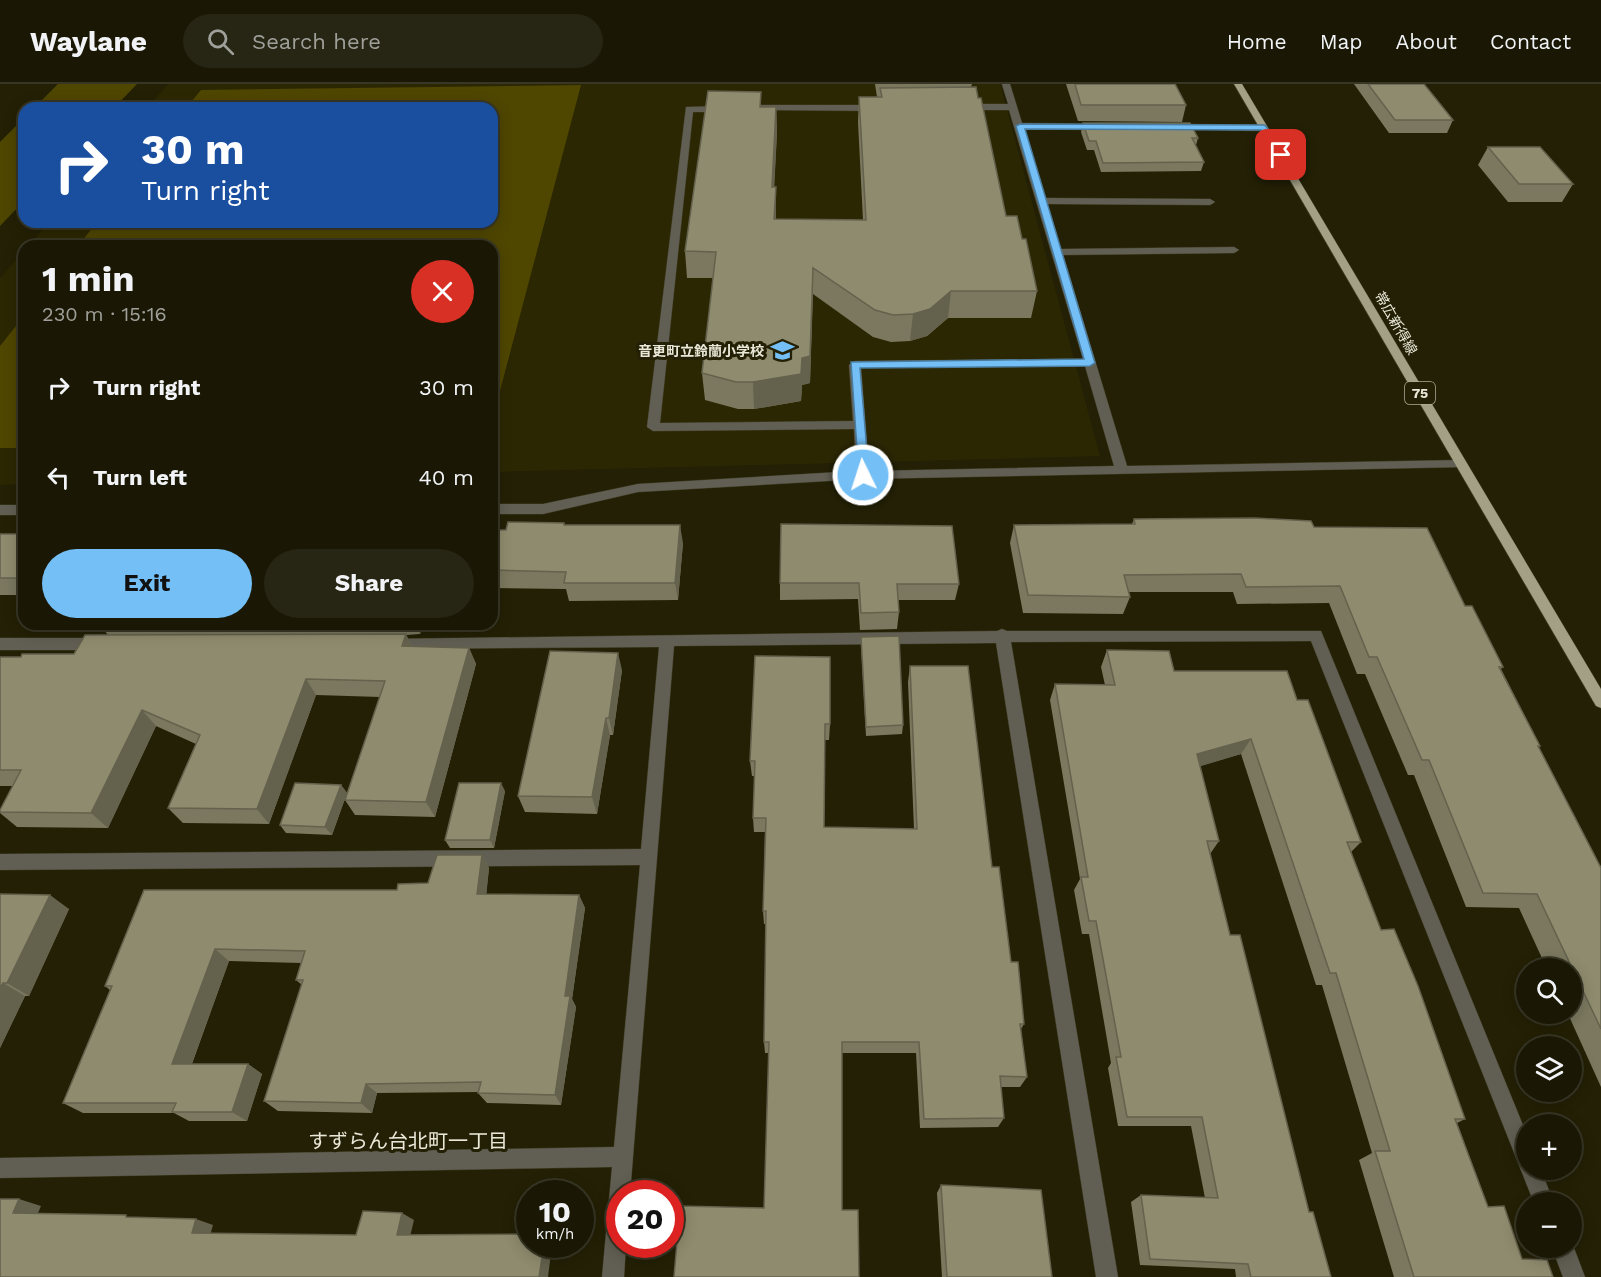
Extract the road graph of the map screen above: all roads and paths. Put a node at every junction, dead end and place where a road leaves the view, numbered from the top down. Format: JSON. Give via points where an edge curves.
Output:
{"nodes":[{"id":1,"x":1006,"y":84,"type":"edge"},
{"id":2,"x":1238,"y":84,"type":"edge"},
{"id":3,"x":956,"y":107,"type":"edge"},
{"id":4,"x":1014,"y":107,"type":"junction"},
{"id":5,"x":747,"y":108,"type":"edge"},
{"id":6,"x":886,"y":108,"type":"edge"},
{"id":7,"x":735,"y":109,"type":"edge"},
{"id":8,"x":1020,"y":126,"type":"junction"},
{"id":9,"x":1113,"y":127,"type":"edge"},
{"id":10,"x":1159,"y":127,"type":"edge"},
{"id":11,"x":1264,"y":128,"type":"junction"},
{"id":12,"x":1042,"y":201,"type":"junction"},
{"id":13,"x":1210,"y":202,"type":"dead end"},
{"id":14,"x":1234,"y":250,"type":"dead end"},
{"id":15,"x":1058,"y":252,"type":"junction"},
{"id":16,"x":1090,"y":363,"type":"junction"},
{"id":17,"x":859,"y":425,"type":"junction"},
{"id":18,"x":1461,"y":464,"type":"junction"},
{"id":19,"x":1122,"y":471,"type":"junction"},
{"id":20,"x":863,"y":475,"type":"junction"},
{"id":21,"x":498,"y":509,"type":"edge"},
{"id":22,"x":0,"y":510,"type":"edge"},
{"id":23,"x":18,"y":510,"type":"edge"},
{"id":24,"x":1002,"y":635,"type":"junction"},
{"id":25,"x":668,"y":642,"type":"junction"},
{"id":26,"x":369,"y":643,"type":"edge"},
{"id":27,"x":0,"y":644,"type":"edge"},
{"id":28,"x":119,"y":644,"type":"edge"},
{"id":29,"x":1601,"y":702,"type":"edge"},
{"id":30,"x":648,"y":857,"type":"junction"},
{"id":31,"x":0,"y":862,"type":"edge"},
{"id":32,"x":1516,"y":1133,"type":"edge"},
{"id":33,"x":623,"y":1157,"type":"junction"},
{"id":34,"x":0,"y":1168,"type":"edge"},
{"id":35,"x":621,"y":1180,"type":"edge"},
{"id":36,"x":615,"y":1258,"type":"edge"},
{"id":37,"x":1567,"y":1258,"type":"edge"},
{"id":38,"x":613,"y":1277,"type":"edge"},
{"id":39,"x":1107,"y":1277,"type":"edge"},
{"id":40,"x":1574,"y":1277,"type":"edge"}],
"edges":[{"from":1,"to":4,"type":"street"},
{"from":2,"to":11,"type":"main road","name":"帯広新得線","number":"75"},
{"from":3,"to":4,"type":"street"},
{"from":4,"to":8,"type":"street"},
{"from":5,"to":6,"type":"street"},
{"from":7,"to":17,"type":"street","via":[[689,109],[653,427]]},
{"from":8,"to":9,"type":"street"},
{"from":8,"to":12,"type":"street"},
{"from":10,"to":11,"type":"street"},
{"from":11,"to":18,"type":"main road","name":"帯広新得線","number":"75"},
{"from":12,"to":13,"type":"street"},
{"from":12,"to":15,"type":"street"},
{"from":14,"to":15,"type":"street"},
{"from":15,"to":16,"type":"street"},
{"from":16,"to":17,"type":"street","via":[[855,365]]},
{"from":16,"to":19,"type":"street"},
{"from":17,"to":20,"type":"street"},
{"from":18,"to":19,"type":"street"},
{"from":18,"to":29,"type":"main road","name":"帯広新得線","number":"75"},
{"from":19,"to":20,"type":"street"},
{"from":20,"to":21,"type":"street","via":[[638,488],[543,509]]},
{"from":22,"to":23,"type":"street"},
{"from":24,"to":25,"type":"street"},
{"from":24,"to":32,"type":"street","via":[[1316,635]]},
{"from":24,"to":39,"type":"street"},
{"from":25,"to":26,"type":"street"},
{"from":25,"to":30,"type":"street"},
{"from":27,"to":28,"type":"street"},
{"from":30,"to":31,"type":"street"},
{"from":30,"to":33,"type":"street"},
{"from":33,"to":34,"type":"street"},
{"from":33,"to":35,"type":"street"},
{"from":36,"to":38,"type":"street"},
{"from":37,"to":40,"type":"street"}]}
